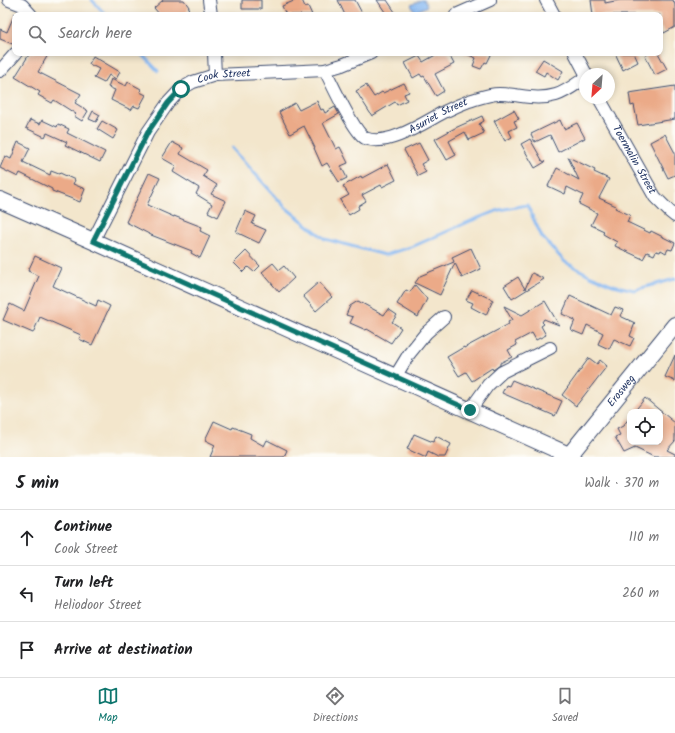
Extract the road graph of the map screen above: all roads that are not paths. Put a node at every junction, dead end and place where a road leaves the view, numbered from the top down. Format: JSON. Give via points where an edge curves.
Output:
{"nodes":[{"id":1,"x":9,"y":0,"type":"edge"},
{"id":2,"x":209,"y":0,"type":"edge"},
{"id":3,"x":490,"y":0,"type":"edge"},
{"id":4,"x":546,"y":0,"type":"edge"},
{"id":5,"x":28,"y":12,"type":"edge"},
{"id":6,"x":211,"y":12,"type":"edge"},
{"id":7,"x":463,"y":12,"type":"edge"},
{"id":8,"x":552,"y":12,"type":"edge"},
{"id":9,"x":13,"y":56,"type":"edge"},
{"id":10,"x":214,"y":56,"type":"edge"},
{"id":11,"x":364,"y":56,"type":"edge"},
{"id":12,"x":577,"y":56,"type":"edge"},
{"id":13,"x":583,"y":68,"type":"edge"},
{"id":14,"x":325,"y":70,"type":"junction"},
{"id":15,"x":0,"y":71,"type":"edge"},
{"id":16,"x":215,"y":75,"type":"junction"},
{"id":17,"x":579,"y":82,"type":"edge"},
{"id":18,"x":602,"y":104,"type":"edge"},
{"id":19,"x":0,"y":200,"type":"edge"},
{"id":20,"x":675,"y":216,"type":"edge"},
{"id":21,"x":93,"y":241,"type":"junction"},
{"id":22,"x":444,"y":317,"type":"dead end"},
{"id":23,"x":675,"y":324,"type":"edge"},
{"id":24,"x":550,"y":348,"type":"dead end"},
{"id":25,"x":395,"y":377,"type":"junction"},
{"id":26,"x":470,"y":410,"type":"junction"},
{"id":27,"x":570,"y":456,"type":"edge"}],
"edges":[{"from":1,"to":5,"type":"street","via":[[22,5]]},
{"from":2,"to":6,"type":"street"},
{"from":3,"to":7,"type":"street"},
{"from":4,"to":8,"type":"street"},
{"from":9,"to":15,"type":"street"},
{"from":10,"to":16,"type":"street"},
{"from":11,"to":14,"type":"street","name":"Cook Street"},
{"from":12,"to":13,"type":"street"},
{"from":14,"to":16,"type":"street","name":"Cook Street"},
{"from":14,"to":17,"type":"street","name":"Asuriet Street","via":[[356,128],[364,138],[374,140],[407,132],[446,111],[486,96],[499,94],[545,98],[558,95]]},
{"from":16,"to":21,"type":"street","name":"Cook Street","via":[[181,89],[168,103],[148,132]]},
{"from":18,"to":20,"type":"street","name":"Toermalin Street","via":[[655,197]]},
{"from":19,"to":21,"type":"street"},
{"from":21,"to":25,"type":"street"},
{"from":22,"to":25,"type":"street","via":[[426,333]]},
{"from":23,"to":27,"type":"street","name":"Erosweg"},
{"from":24,"to":26,"type":"street","via":[[502,372],[488,385]]},
{"from":25,"to":26,"type":"street"},
{"from":26,"to":27,"type":"street"}]}
